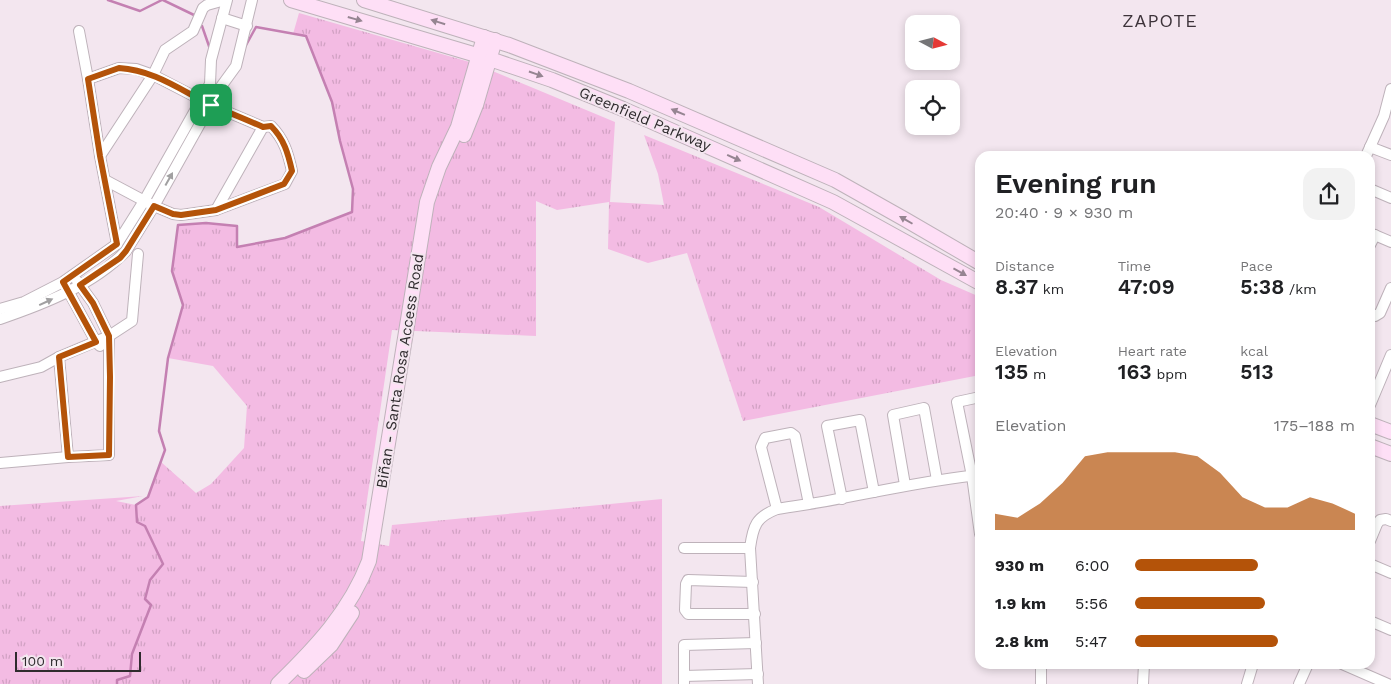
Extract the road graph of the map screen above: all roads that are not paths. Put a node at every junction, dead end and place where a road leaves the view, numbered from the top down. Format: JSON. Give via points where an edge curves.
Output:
{"nodes":[{"id":1,"x":226,"y":0,"type":"edge"},
{"id":2,"x":252,"y":0,"type":"edge"},
{"id":3,"x":291,"y":0,"type":"edge"},
{"id":4,"x":364,"y":0,"type":"edge"},
{"id":5,"x":330,"y":6,"type":"edge"},
{"id":6,"x":222,"y":18,"type":"junction"},
{"id":7,"x":247,"y":26,"type":"junction"},
{"id":8,"x":79,"y":32,"type":"dead end"},
{"id":9,"x":490,"y":38,"type":"junction"},
{"id":10,"x":485,"y":57,"type":"junction"},
{"id":11,"x":153,"y":75,"type":"junction"},
{"id":12,"x":88,"y":79,"type":"junction"},
{"id":13,"x":1391,"y":89,"type":"edge"},
{"id":14,"x":201,"y":100,"type":"junction"},
{"id":15,"x":211,"y":105,"type":"junction"},
{"id":16,"x":1387,"y":117,"type":"edge"},
{"id":17,"x":263,"y":127,"type":"junction"},
{"id":18,"x":1369,"y":151,"type":"edge"},
{"id":19,"x":1375,"y":153,"type":"edge"},
{"id":20,"x":1391,"y":155,"type":"edge"},
{"id":21,"x":100,"y":156,"type":"junction"},
{"id":22,"x":104,"y":180,"type":"junction"},
{"id":23,"x":1375,"y":191,"type":"edge"},
{"id":24,"x":1391,"y":198,"type":"edge"},
{"id":25,"x":144,"y":201,"type":"junction"},
{"id":26,"x":154,"y":206,"type":"junction"},
{"id":27,"x":216,"y":210,"type":"junction"},
{"id":28,"x":1375,"y":235,"type":"edge"},
{"id":29,"x":1391,"y":242,"type":"edge"},
{"id":30,"x":117,"y":244,"type":"junction"},
{"id":31,"x":948,"y":244,"type":"junction"},
{"id":32,"x":138,"y":254,"type":"dead end"},
{"id":33,"x":939,"y":260,"type":"junction"},
{"id":34,"x":975,"y":260,"type":"edge"},
{"id":35,"x":74,"y":275,"type":"junction"},
{"id":36,"x":975,"y":280,"type":"edge"},
{"id":37,"x":63,"y":282,"type":"junction"},
{"id":38,"x":80,"y":285,"type":"junction"},
{"id":39,"x":1391,"y":288,"type":"edge"},
{"id":40,"x":68,"y":292,"type":"junction"},
{"id":41,"x":0,"y":309,"type":"edge"},
{"id":42,"x":1375,"y":314,"type":"edge"},
{"id":43,"x":0,"y":319,"type":"edge"},
{"id":44,"x":109,"y":336,"type":"junction"},
{"id":45,"x":96,"y":342,"type":"junction"},
{"id":46,"x":109,"y":353,"type":"junction"},
{"id":47,"x":1391,"y":355,"type":"edge"},
{"id":48,"x":59,"y":357,"type":"junction"},
{"id":49,"x":0,"y":377,"type":"edge"},
{"id":50,"x":1375,"y":393,"type":"edge"},
{"id":51,"x":975,"y":398,"type":"edge"},
{"id":52,"x":1375,"y":426,"type":"edge"},
{"id":53,"x":1391,"y":432,"type":"edge"},
{"id":54,"x":1375,"y":448,"type":"edge"},
{"id":55,"x":1391,"y":454,"type":"edge"},
{"id":56,"x":68,"y":457,"type":"junction"},
{"id":57,"x":0,"y":464,"type":"edge"},
{"id":58,"x":975,"y":471,"type":"edge"},
{"id":59,"x":975,"y":475,"type":"edge"},
{"id":60,"x":937,"y":480,"type":"junction"},
{"id":61,"x":905,"y":485,"type":"junction"},
{"id":62,"x":874,"y":492,"type":"junction"},
{"id":63,"x":842,"y":498,"type":"junction"},
{"id":64,"x":809,"y":504,"type":"junction"},
{"id":65,"x":777,"y":509,"type":"junction"},
{"id":66,"x":1391,"y":521,"type":"edge"},
{"id":67,"x":1375,"y":527,"type":"edge"},
{"id":68,"x":684,"y":548,"type":"dead end"},
{"id":69,"x":750,"y":548,"type":"junction"},
{"id":70,"x":373,"y":562,"type":"junction"},
{"id":71,"x":1375,"y":566,"type":"edge"},
{"id":72,"x":1391,"y":573,"type":"edge"},
{"id":73,"x":753,"y":582,"type":"junction"},
{"id":74,"x":755,"y":614,"type":"junction"},
{"id":75,"x":1375,"y":623,"type":"edge"},
{"id":76,"x":1391,"y":630,"type":"edge"},
{"id":77,"x":756,"y":643,"type":"junction"},
{"id":78,"x":1041,"y":669,"type":"edge"},
{"id":79,"x":1144,"y":669,"type":"edge"},
{"id":80,"x":1252,"y":669,"type":"edge"},
{"id":81,"x":1306,"y":669,"type":"edge"},
{"id":82,"x":1354,"y":669,"type":"edge"},
{"id":83,"x":758,"y":679,"type":"edge"},
{"id":84,"x":684,"y":680,"type":"edge"},
{"id":85,"x":278,"y":684,"type":"edge"},
{"id":86,"x":291,"y":684,"type":"edge"},
{"id":87,"x":1041,"y":684,"type":"edge"},
{"id":88,"x":1143,"y":684,"type":"edge"},
{"id":89,"x":1247,"y":684,"type":"edge"},
{"id":90,"x":1298,"y":684,"type":"edge"},
{"id":91,"x":1388,"y":684,"type":"edge"}],
"edges":[{"from":1,"to":6,"type":"street"},
{"from":1,"to":11,"type":"street","via":[[203,8],[193,31],[165,50]]},
{"from":2,"to":7,"type":"street"},
{"from":3,"to":5,"type":"main road","name":"Greenfield Parkway"},
{"from":9,"to":4,"type":"main road","name":"Greenfield Parkway","one_way":true},
{"from":5,"to":10,"type":"main road","name":"Greenfield Parkway","one_way":true},
{"from":6,"to":7,"type":"street"},
{"from":6,"to":14,"type":"street","via":[[211,60],[210,84]]},
{"from":7,"to":15,"type":"street","via":[[236,66]]},
{"from":8,"to":12,"type":"street"},
{"from":9,"to":10,"type":"main road","name":"Biñan - Santa Rosa Access Road"},
{"from":31,"to":9,"type":"main road","name":"Greenfield Parkway","one_way":true,"via":[[835,180],[629,91]]},
{"from":10,"to":33,"type":"main road","name":"Greenfield Parkway","one_way":true,"via":[[623,109],[804,188]]},
{"from":10,"to":70,"type":"main road","name":"Biñan - Santa Rosa Access Road","via":[[470,122],[448,166],[436,202]]},
{"from":11,"to":12,"type":"street","via":[[119,68]]},
{"from":11,"to":14,"type":"street"},
{"from":11,"to":21,"type":"street"},
{"from":12,"to":21,"type":"street"},
{"from":13,"to":16,"type":"street"},
{"from":14,"to":15,"type":"street"},
{"from":14,"to":25,"type":"street"},
{"from":15,"to":17,"type":"street"},
{"from":26,"to":15,"type":"street","one_way":true},
{"from":16,"to":18,"type":"street"},
{"from":17,"to":27,"type":"street"},
{"from":17,"to":27,"type":"street","via":[[271,126],[279,134],[292,171],[284,184]]},
{"from":19,"to":20,"type":"street"},
{"from":21,"to":22,"type":"street"},
{"from":22,"to":25,"type":"street"},
{"from":22,"to":30,"type":"street"},
{"from":23,"to":24,"type":"street"},
{"from":25,"to":26,"type":"street"},
{"from":25,"to":30,"type":"street"},
{"from":26,"to":27,"type":"street","via":[[181,215]]},
{"from":26,"to":38,"type":"street","via":[[120,258]]},
{"from":28,"to":29,"type":"street"},
{"from":30,"to":35,"type":"street"},
{"from":31,"to":33,"type":"main road"},
{"from":31,"to":34,"type":"main road","name":"Greenfield Parkway"},
{"from":32,"to":44,"type":"street","via":[[132,321]]},
{"from":33,"to":36,"type":"main road","name":"Greenfield Parkway","one_way":true},
{"from":35,"to":37,"type":"street"},
{"from":35,"to":38,"type":"street"},
{"from":37,"to":40,"type":"street"},
{"from":37,"to":41,"type":"street","via":[[24,302]]},
{"from":38,"to":40,"type":"street"},
{"from":38,"to":44,"type":"street"},
{"from":39,"to":42,"type":"street","via":[[1380,313]]},
{"from":43,"to":40,"type":"street","one_way":true},
{"from":40,"to":45,"type":"street"},
{"from":44,"to":45,"type":"street"},
{"from":44,"to":46,"type":"street"},
{"from":45,"to":46,"type":"street"},
{"from":45,"to":48,"type":"street"},
{"from":46,"to":56,"type":"street","via":[[109,455]]},
{"from":47,"to":50,"type":"street"},
{"from":48,"to":49,"type":"street","via":[[41,367]]},
{"from":48,"to":56,"type":"street"},
{"from":51,"to":58,"type":"street","via":[[957,402]]},
{"from":52,"to":53,"type":"main road"},
{"from":54,"to":55,"type":"main road"},
{"from":56,"to":57,"type":"street"},
{"from":59,"to":60,"type":"street"},
{"from":60,"to":61,"type":"street"},
{"from":60,"to":61,"type":"street","via":[[924,408],[893,415]]},
{"from":61,"to":62,"type":"street"},
{"from":62,"to":63,"type":"street"},
{"from":62,"to":63,"type":"street","via":[[860,420],[827,426]]},
{"from":63,"to":64,"type":"street"},
{"from":64,"to":65,"type":"street"},
{"from":64,"to":65,"type":"street","via":[[795,436],[791,433],[765,438],[762,442]]},
{"from":65,"to":69,"type":"street","via":[[763,514],[756,524]]},
{"from":66,"to":67,"type":"street","via":[[1380,520]]},
{"from":68,"to":69,"type":"street"},
{"from":69,"to":73,"type":"street"},
{"from":70,"to":85,"type":"main road","name":"Biñan - Santa Rosa Access Road","via":[[316,648]]},
{"from":70,"to":86,"type":"main road","name":"Biñan - Santa Rosa Access Road","via":[[366,591],[344,627],[319,658]]},
{"from":71,"to":72,"type":"street"},
{"from":73,"to":74,"type":"street"},
{"from":73,"to":74,"type":"street","via":[[688,580],[686,610],[688,614]]},
{"from":74,"to":77,"type":"street"},
{"from":75,"to":76,"type":"street"},
{"from":77,"to":83,"type":"street"},
{"from":77,"to":84,"type":"street","via":[[684,645]]},
{"from":78,"to":87,"type":"street"},
{"from":79,"to":88,"type":"street"},
{"from":80,"to":89,"type":"street"},
{"from":81,"to":90,"type":"street"},
{"from":82,"to":91,"type":"street"},
{"from":83,"to":84,"type":"street"}]}
